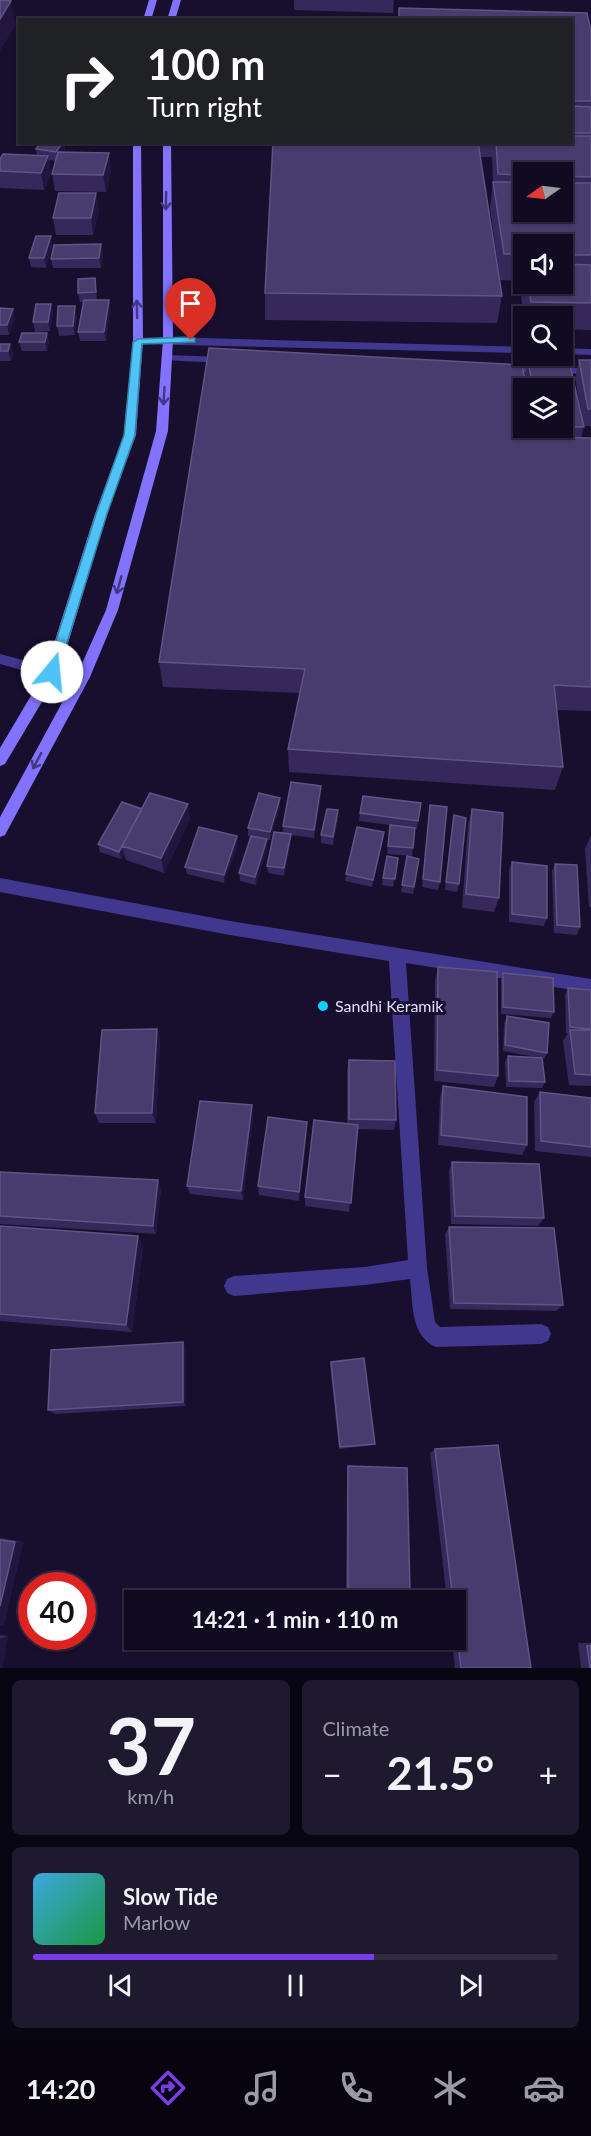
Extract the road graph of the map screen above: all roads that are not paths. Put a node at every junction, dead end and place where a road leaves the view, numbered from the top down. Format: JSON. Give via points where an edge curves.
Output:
{"nodes":[{"id":1,"x":153,"y":0,"type":"edge"},
{"id":2,"x":177,"y":0,"type":"edge"},
{"id":3,"x":148,"y":18,"type":"edge"},
{"id":4,"x":172,"y":18,"type":"edge"},
{"id":5,"x":137,"y":144,"type":"edge"},
{"id":6,"x":167,"y":144,"type":"edge"},
{"id":7,"x":168,"y":340,"type":"junction"},
{"id":8,"x":138,"y":342,"type":"junction"},
{"id":9,"x":513,"y":350,"type":"edge"},
{"id":10,"x":573,"y":351,"type":"edge"},
{"id":11,"x":591,"y":352,"type":"edge"},
{"id":12,"x":165,"y":358,"type":"junction"},
{"id":13,"x":232,"y":360,"type":"edge"},
{"id":14,"x":487,"y":369,"type":"edge"},
{"id":15,"x":591,"y":371,"type":"edge"},
{"id":16,"x":0,"y":659,"type":"edge"},
{"id":17,"x":52,"y":672,"type":"junction"},
{"id":18,"x":0,"y":760,"type":"edge"},
{"id":19,"x":0,"y":831,"type":"edge"},
{"id":20,"x":0,"y":885,"type":"edge"},
{"id":21,"x":397,"y":954,"type":"junction"},
{"id":22,"x":591,"y":986,"type":"edge"},
{"id":23,"x":418,"y":1268,"type":"junction"},
{"id":24,"x":234,"y":1286,"type":"dead end"},
{"id":25,"x":541,"y":1334,"type":"dead end"}],
"edges":[{"from":1,"to":3,"type":"street"},
{"from":2,"to":4,"type":"street"},
{"from":8,"to":5,"type":"street","one_way":true},
{"from":6,"to":7,"type":"street","one_way":true},
{"from":7,"to":8,"type":"street"},
{"from":7,"to":9,"type":"street"},
{"from":7,"to":12,"type":"street"},
{"from":8,"to":17,"type":"street","via":[[130,435]]},
{"from":10,"to":11,"type":"street"},
{"from":12,"to":13,"type":"street"},
{"from":12,"to":19,"type":"street","one_way":true,"via":[[162,431],[112,610],[83,677]]},
{"from":14,"to":15,"type":"street"},
{"from":16,"to":17,"type":"street"},
{"from":17,"to":18,"type":"street"},
{"from":20,"to":21,"type":"street"},
{"from":21,"to":22,"type":"street"},
{"from":21,"to":23,"type":"street"},
{"from":23,"to":24,"type":"street"},
{"from":23,"to":25,"type":"street","via":[[426,1326],[436,1337]]}]}
